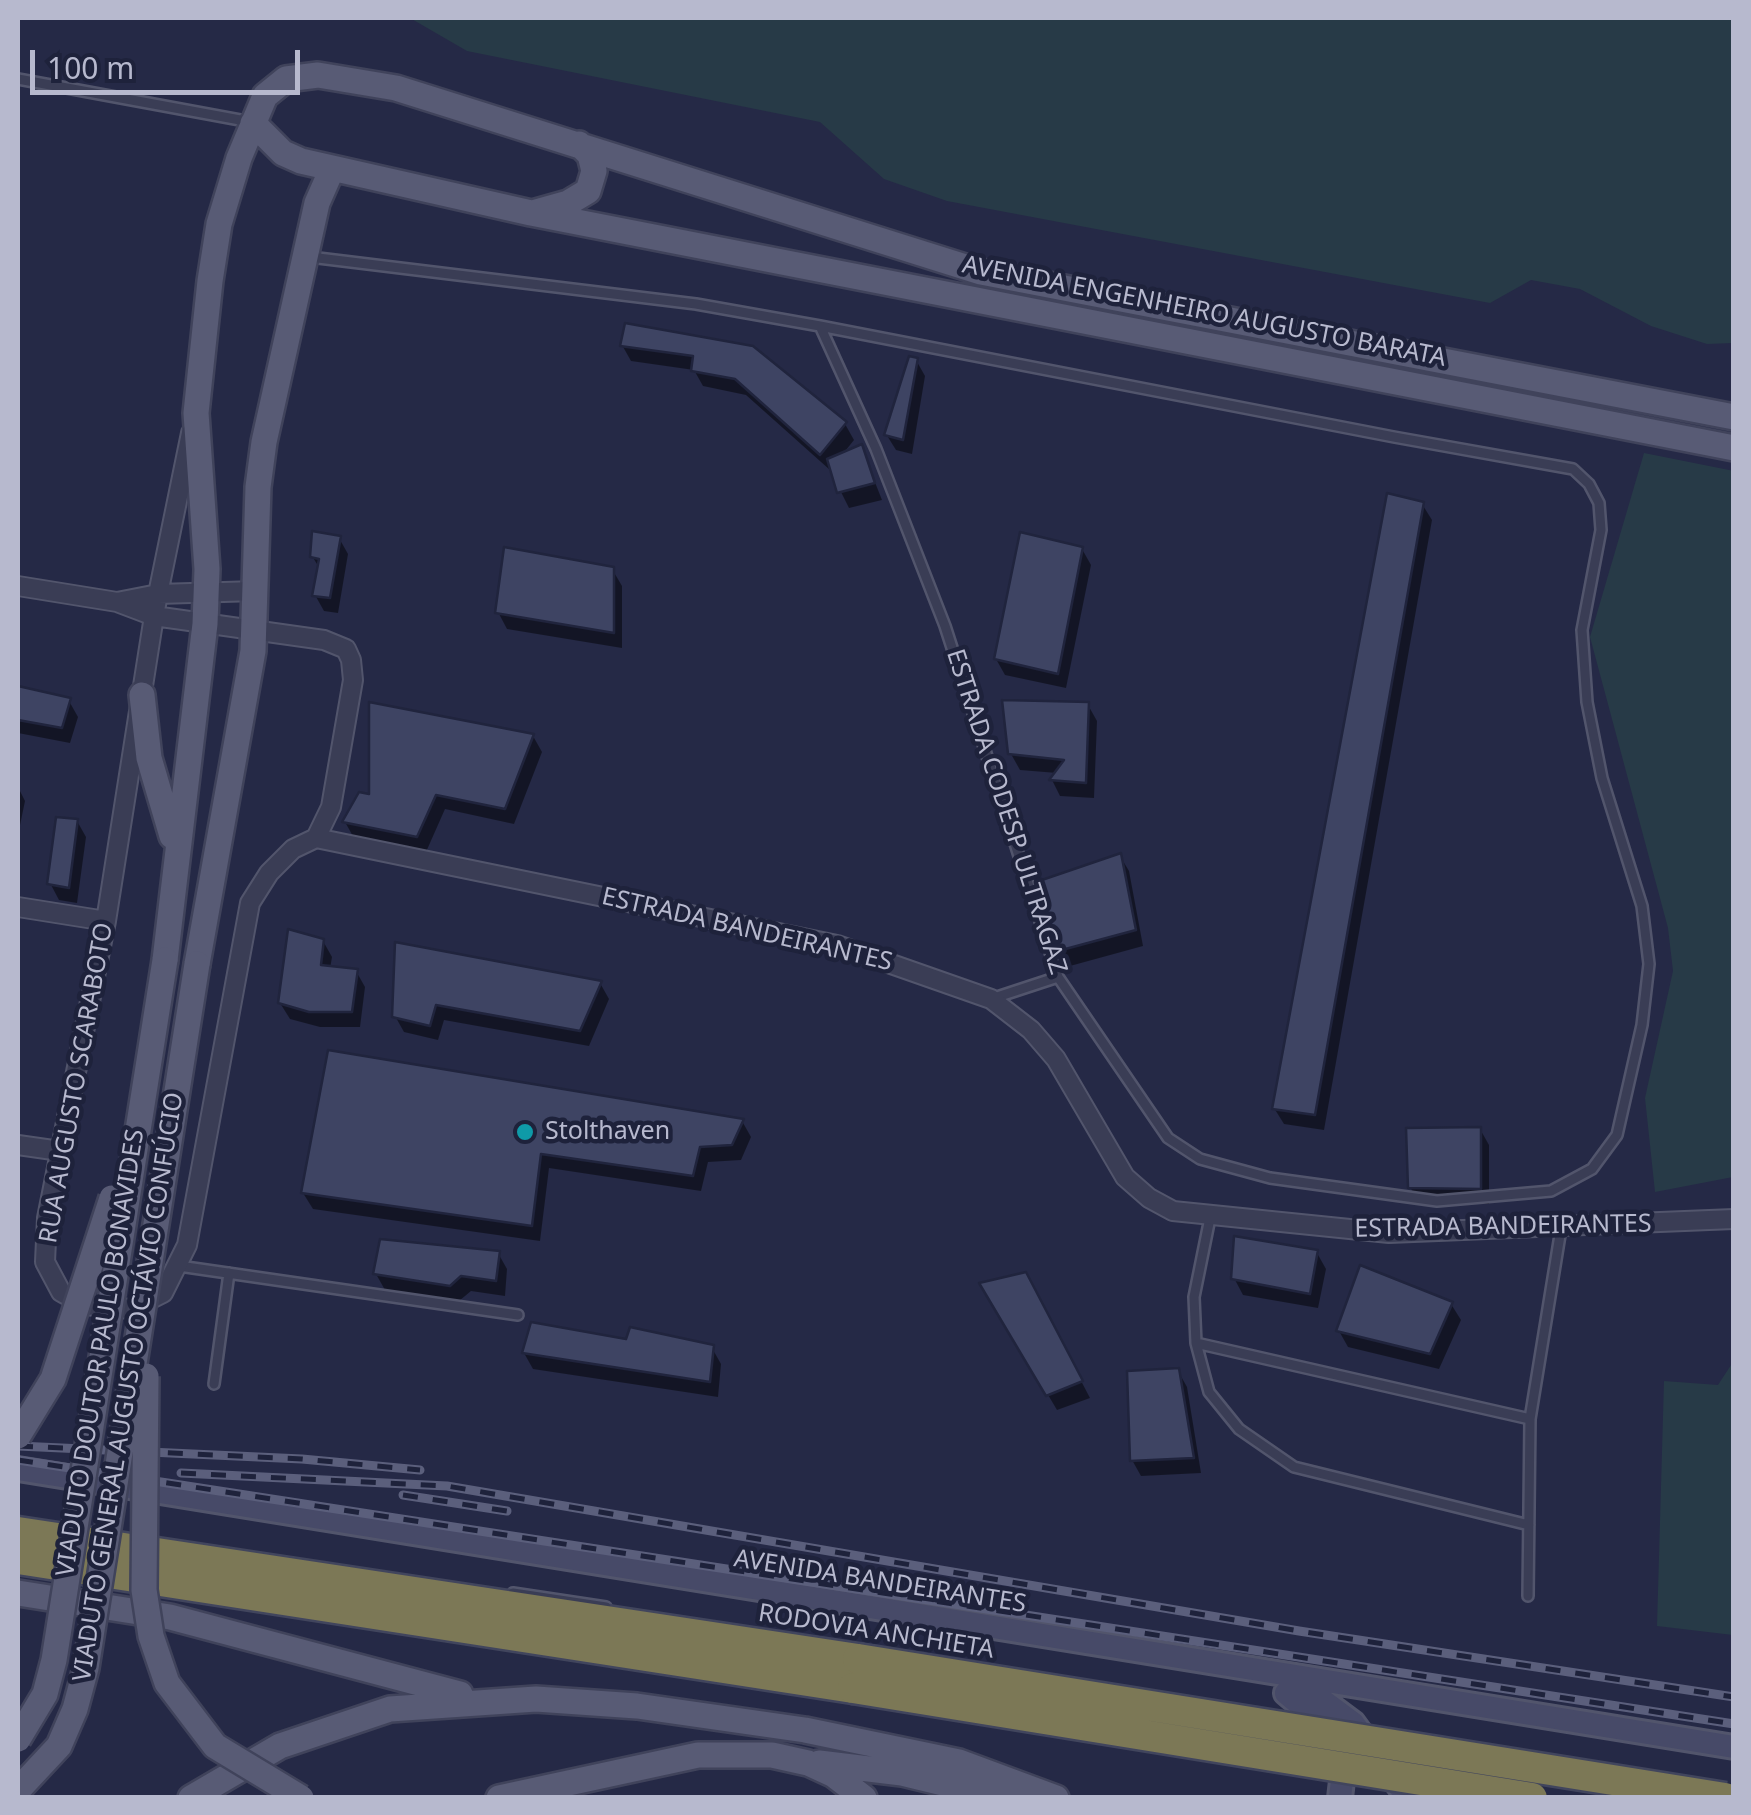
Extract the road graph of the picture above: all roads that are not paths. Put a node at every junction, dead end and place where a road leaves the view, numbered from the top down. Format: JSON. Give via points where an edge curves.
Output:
{"nodes":[{"id":1,"x":336,"y":78,"type":"joint"},
{"id":2,"x":18,"y":79,"type":"edge"},
{"id":3,"x":254,"y":122,"type":"junction"},
{"id":4,"x":579,"y":144,"type":"junction"},
{"id":5,"x":332,"y":169,"type":"junction"},
{"id":6,"x":532,"y":214,"type":"junction"},
{"id":7,"x":305,"y":256,"type":"junction"},
{"id":8,"x":820,"y":326,"type":"junction"},
{"id":9,"x":196,"y":413,"type":"junction"},
{"id":10,"x":1734,"y":417,"type":"edge"},
{"id":11,"x":1734,"y":448,"type":"edge"},
{"id":12,"x":18,"y":586,"type":"edge"},
{"id":13,"x":207,"y":592,"type":"junction"},
{"id":14,"x":256,"y":592,"type":"junction"},
{"id":15,"x":158,"y":594,"type":"junction"},
{"id":16,"x":117,"y":602,"type":"junction"},
{"id":17,"x":154,"y":616,"type":"junction"},
{"id":18,"x":205,"y":624,"type":"junction"},
{"id":19,"x":255,"y":629,"type":"junction"},
{"id":20,"x":142,"y":695,"type":"junction"},
{"id":21,"x":316,"y":838,"type":"junction"},
{"id":22,"x":175,"y":866,"type":"junction"},
{"id":23,"x":18,"y":907,"type":"edge"},
{"id":24,"x":106,"y":921,"type":"junction"},
{"id":25,"x":165,"y":960,"type":"joint"},
{"id":26,"x":1058,"y":977,"type":"junction"},
{"id":27,"x":991,"y":998,"type":"junction"},
{"id":28,"x":135,"y":1127,"type":"junction"},
{"id":29,"x":18,"y":1145,"type":"edge"},
{"id":30,"x":60,"y":1152,"type":"junction"},
{"id":31,"x":1210,"y":1218,"type":"junction"},
{"id":32,"x":1734,"y":1219,"type":"edge"},
{"id":33,"x":1561,"y":1229,"type":"junction"},
{"id":34,"x":179,"y":1266,"type":"junction"},
{"id":35,"x":229,"y":1272,"type":"junction"},
{"id":36,"x":147,"y":1290,"type":"junction"},
{"id":37,"x":518,"y":1315,"type":"dead end"},
{"id":38,"x":1196,"y":1343,"type":"junction"},
{"id":39,"x":214,"y":1384,"type":"dead end"},
{"id":40,"x":1530,"y":1419,"type":"junction"},
{"id":41,"x":18,"y":1436,"type":"edge"},
{"id":42,"x":18,"y":1470,"type":"edge"},
{"id":43,"x":1529,"y":1525,"type":"junction"},
{"id":44,"x":18,"y":1532,"type":"edge"},
{"id":45,"x":18,"y":1559,"type":"edge"},
{"id":46,"x":18,"y":1593,"type":"edge"},
{"id":47,"x":1528,"y":1596,"type":"dead end"},
{"id":48,"x":1255,"y":1672,"type":"junction"},
{"id":49,"x":856,"y":1674,"type":"junction"},
{"id":50,"x":484,"y":1700,"type":"junction"},
{"id":51,"x":18,"y":1739,"type":"edge"},
{"id":52,"x":1734,"y":1747,"type":"edge"},
{"id":53,"x":808,"y":1763,"type":"junction"},
{"id":54,"x":18,"y":1790,"type":"edge"},
{"id":55,"x":191,"y":1798,"type":"edge"},
{"id":56,"x":301,"y":1798,"type":"edge"},
{"id":57,"x":499,"y":1798,"type":"edge"},
{"id":58,"x":864,"y":1798,"type":"edge"},
{"id":59,"x":1006,"y":1798,"type":"edge"},
{"id":60,"x":1056,"y":1798,"type":"edge"},
{"id":61,"x":1340,"y":1798,"type":"edge"},
{"id":62,"x":1408,"y":1798,"type":"edge"},
{"id":63,"x":1532,"y":1798,"type":"edge"},
{"id":64,"x":1725,"y":1798,"type":"edge"}],
"edges":[{"from":1,"to":3,"type":"main road","name":"RUA AUGUSTO SCARABOTO","via":[[286,79],[265,96]]},
{"from":1,"to":4,"type":"main road","name":"AVENIDA ENGENHEIRO AUGUSTO BARATA","via":[[396,88]]},
{"from":2,"to":3,"type":"lane"},
{"from":3,"to":5,"type":"main road","name":"AVENIDA ENGENHEIRO AUGUSTO BARATA","via":[[283,152]]},
{"from":3,"to":9,"type":"main road","name":"RUA AUGUSTO SCARABOTO","via":[[219,224]]},
{"from":4,"to":6,"type":"main road","via":[[594,171],[588,191]]},
{"from":4,"to":10,"type":"main road","name":"AVENIDA ENGENHEIRO AUGUSTO BARATA","via":[[980,272]]},
{"from":5,"to":6,"type":"main road","name":"AVENIDA ENGENHEIRO AUGUSTO BARATA"},
{"from":5,"to":7,"type":"main road"},
{"from":6,"to":11,"type":"main road","name":"AVENIDA ENGENHEIRO AUGUSTO BARATA"},
{"from":7,"to":8,"type":"lane","via":[[696,304]]},
{"from":7,"to":14,"type":"main road","via":[[264,442]]},
{"from":8,"to":26,"type":"lane","name":"ESTRADA CODESP ULTRAGAZ","via":[[945,626]]},
{"from":8,"to":26,"type":"lane","name":"ESTRADA CODESP ULTRAGAZ","via":[[1573,470],[1599,503],[1602,530],[1582,630],[1586,702],[1642,906],[1650,964],[1618,1134],[1592,1169],[1551,1191],[1437,1201],[1270,1178],[1200,1160],[1168,1138]]},
{"from":9,"to":13,"type":"main road","name":"RUA AUGUSTO SCARABOTO"},
{"from":9,"to":15,"type":"street","name":"RUA AUGUSTO SCARABOTO"},
{"from":12,"to":16,"type":"street"},
{"from":13,"to":14,"type":"street"},
{"from":13,"to":15,"type":"street"},
{"from":13,"to":18,"type":"main road","name":"RUA AUGUSTO SCARABOTO"},
{"from":14,"to":19,"type":"main road"},
{"from":15,"to":16,"type":"street"},
{"from":15,"to":17,"type":"street","name":"RUA AUGUSTO SCARABOTO"},
{"from":16,"to":17,"type":"street"},
{"from":17,"to":18,"type":"street"},
{"from":17,"to":20,"type":"street","name":"RUA AUGUSTO SCARABOTO"},
{"from":18,"to":19,"type":"street"},
{"from":18,"to":22,"type":"main road","name":"RUA AUGUSTO SCARABOTO"},
{"from":19,"to":21,"type":"street","via":[[346,649],[352,680],[331,807]]},
{"from":19,"to":36,"type":"main road","name":"VIADUTO GENERAL AUGUSTO OCTÁVIO CONFÚCIO","bridge":true},
{"from":20,"to":22,"type":"main road","via":[[149,758],[168,810]]},
{"from":20,"to":24,"type":"street","name":"RUA AUGUSTO SCARABOTO"},
{"from":21,"to":27,"type":"street","name":"ESTRADA BANDEIRANTES","via":[[837,945]]},
{"from":21,"to":34,"type":"street","via":[[268,872],[250,903]]},
{"from":22,"to":25,"type":"main road","name":"RUA AUGUSTO SCARABOTO"},
{"from":23,"to":24,"type":"street"},
{"from":24,"to":30,"type":"street","name":"RUA AUGUSTO SCARABOTO"},
{"from":25,"to":28,"type":"main road","name":"VIADUTO DOUTOR PAULO BONAVIDES","bridge":true},
{"from":26,"to":27,"type":"lane"},
{"from":27,"to":31,"type":"street","name":"ESTRADA BANDEIRANTES","via":[[1056,1059],[1125,1177],[1173,1211]]},
{"from":28,"to":41,"type":"main road","bridge":true,"via":[[53,1379]]},
{"from":28,"to":51,"type":"main road","name":"VIADUTO DOUTOR PAULO BONAVIDES","bridge":true,"via":[[54,1660],[45,1694]]},
{"from":29,"to":30,"type":"street"},
{"from":30,"to":34,"type":"street","name":"RUA AUGUSTO SCARABOTO","via":[[45,1262],[60,1292],[84,1305],[131,1309],[163,1292]]},
{"from":31,"to":33,"type":"street","name":"ESTRADA BANDEIRANTES","via":[[1389,1233]]},
{"from":31,"to":38,"type":"lane","via":[[1194,1298]]},
{"from":32,"to":33,"type":"street","name":"ESTRADA BANDEIRANTES"},
{"from":33,"to":40,"type":"lane"},
{"from":34,"to":35,"type":"lane"},
{"from":35,"to":37,"type":"lane"},
{"from":35,"to":39,"type":"lane"},
{"from":36,"to":54,"type":"main road","name":"VIADUTO GENERAL AUGUSTO OCTÁVIO CONFÚCIO","bridge":true,"via":[[76,1709],[58,1746]]},
{"from":36,"to":56,"type":"main road","bridge":true,"via":[[144,1590],[150,1636],[167,1683],[215,1746]]},
{"from":38,"to":40,"type":"lane"},
{"from":38,"to":43,"type":"lane","via":[[1209,1392],[1239,1429],[1294,1467]]},
{"from":40,"to":43,"type":"lane"},
{"from":42,"to":48,"type":"main road","name":"AVENIDA BANDEIRANTES"},
{"from":43,"to":47,"type":"lane"},
{"from":44,"to":49,"type":"highway","name":"RODOVIA ANCHIETA","via":[[679,1633]]},
{"from":45,"to":49,"type":"highway","name":"RODOVIA ANCHIETA"},
{"from":46,"to":50,"type":"main road","via":[[170,1617]]},
{"from":48,"to":52,"type":"main road","name":"AVENIDA BANDEIRANTES"},
{"from":48,"to":61,"type":"main road","via":[[1322,1723],[1338,1749]]},
{"from":48,"to":62,"type":"main road","via":[[1335,1708]]},
{"from":49,"to":63,"type":"highway","name":"RODOVIA ANCHIETA","bridge":true},
{"from":49,"to":64,"type":"highway","name":"RODOVIA ANCHIETA","bridge":true},
{"from":50,"to":55,"type":"main road","via":[[390,1709],[280,1746]]},
{"from":50,"to":60,"type":"main road","via":[[637,1706],[754,1720],[958,1762]]},
{"from":53,"to":57,"type":"main road","via":[[772,1755],[698,1754]]},
{"from":53,"to":58,"type":"main road"},
{"from":53,"to":59,"type":"main road","via":[[902,1773]]}]}
